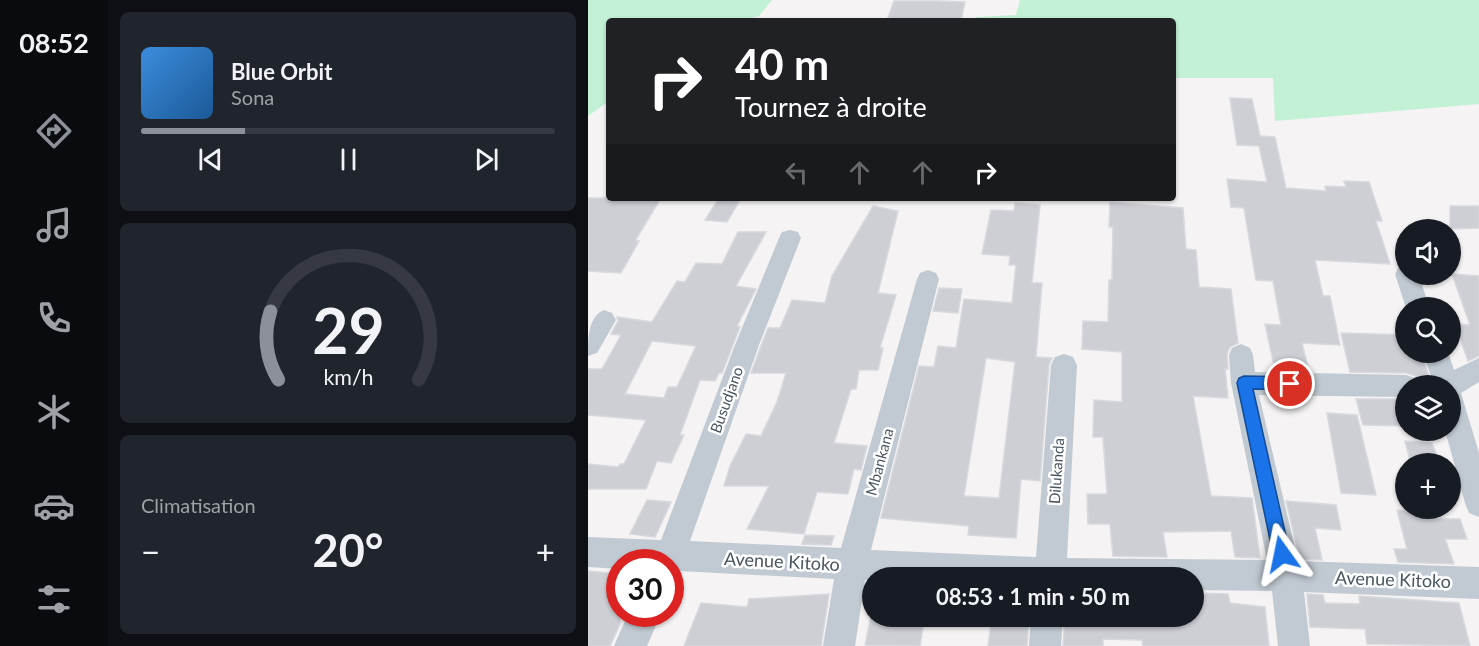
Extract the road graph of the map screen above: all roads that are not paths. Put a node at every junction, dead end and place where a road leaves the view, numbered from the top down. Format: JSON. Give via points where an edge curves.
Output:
{"nodes":[{"id":1,"x":790,"y":238,"type":"dead end"},
{"id":2,"x":928,"y":279,"type":"dead end"},
{"id":3,"x":604,"y":320,"type":"dead end"},
{"id":4,"x":588,"y":346,"type":"edge"},
{"id":5,"x":1064,"y":365,"type":"dead end"},
{"id":6,"x":1479,"y":369,"type":"edge"},
{"id":7,"x":1461,"y":379,"type":"edge"},
{"id":8,"x":1395,"y":385,"type":"edge"},
{"id":9,"x":1461,"y":438,"type":"edge"},
{"id":10,"x":1479,"y":503,"type":"edge"},
{"id":11,"x":673,"y":549,"type":"edge"},
{"id":12,"x":588,"y":552,"type":"edge"},
{"id":13,"x":606,"y":554,"type":"edge"},
{"id":14,"x":684,"y":560,"type":"edge"},
{"id":15,"x":852,"y":566,"type":"junction"},
{"id":16,"x":874,"y":567,"type":"edge"},
{"id":17,"x":1051,"y":567,"type":"edge"},
{"id":18,"x":1204,"y":576,"type":"edge"},
{"id":19,"x":1287,"y":576,"type":"junction"},
{"id":20,"x":1479,"y":584,"type":"edge"},
{"id":21,"x":639,"y":627,"type":"edge"},
{"id":22,"x":1046,"y":627,"type":"edge"},
{"id":23,"x":630,"y":646,"type":"edge"},
{"id":24,"x":838,"y":646,"type":"edge"},
{"id":25,"x":1045,"y":646,"type":"edge"},
{"id":26,"x":1294,"y":646,"type":"edge"}],
"edges":[{"from":1,"to":11,"type":"street","name":"Busudjano"},
{"from":2,"to":15,"type":"street","name":"Mbankana"},
{"from":3,"to":4,"type":"street"},
{"from":5,"to":17,"type":"street","name":"Dilukanda"},
{"from":6,"to":7,"type":"street"},
{"from":8,"to":19,"type":"street","via":[[1243,369]]},
{"from":9,"to":10,"type":"street"},
{"from":12,"to":13,"type":"street","name":"Avenue Kitoko"},
{"from":14,"to":15,"type":"street","name":"Avenue Kitoko"},
{"from":15,"to":16,"type":"street","name":"Avenue Kitoko"},
{"from":15,"to":24,"type":"street","name":"Mbankana"},
{"from":18,"to":19,"type":"street","name":"Avenue Kitoko"},
{"from":19,"to":20,"type":"street","name":"Avenue Kitoko"},
{"from":19,"to":26,"type":"street"},
{"from":21,"to":23,"type":"street"},
{"from":22,"to":25,"type":"street"}]}
